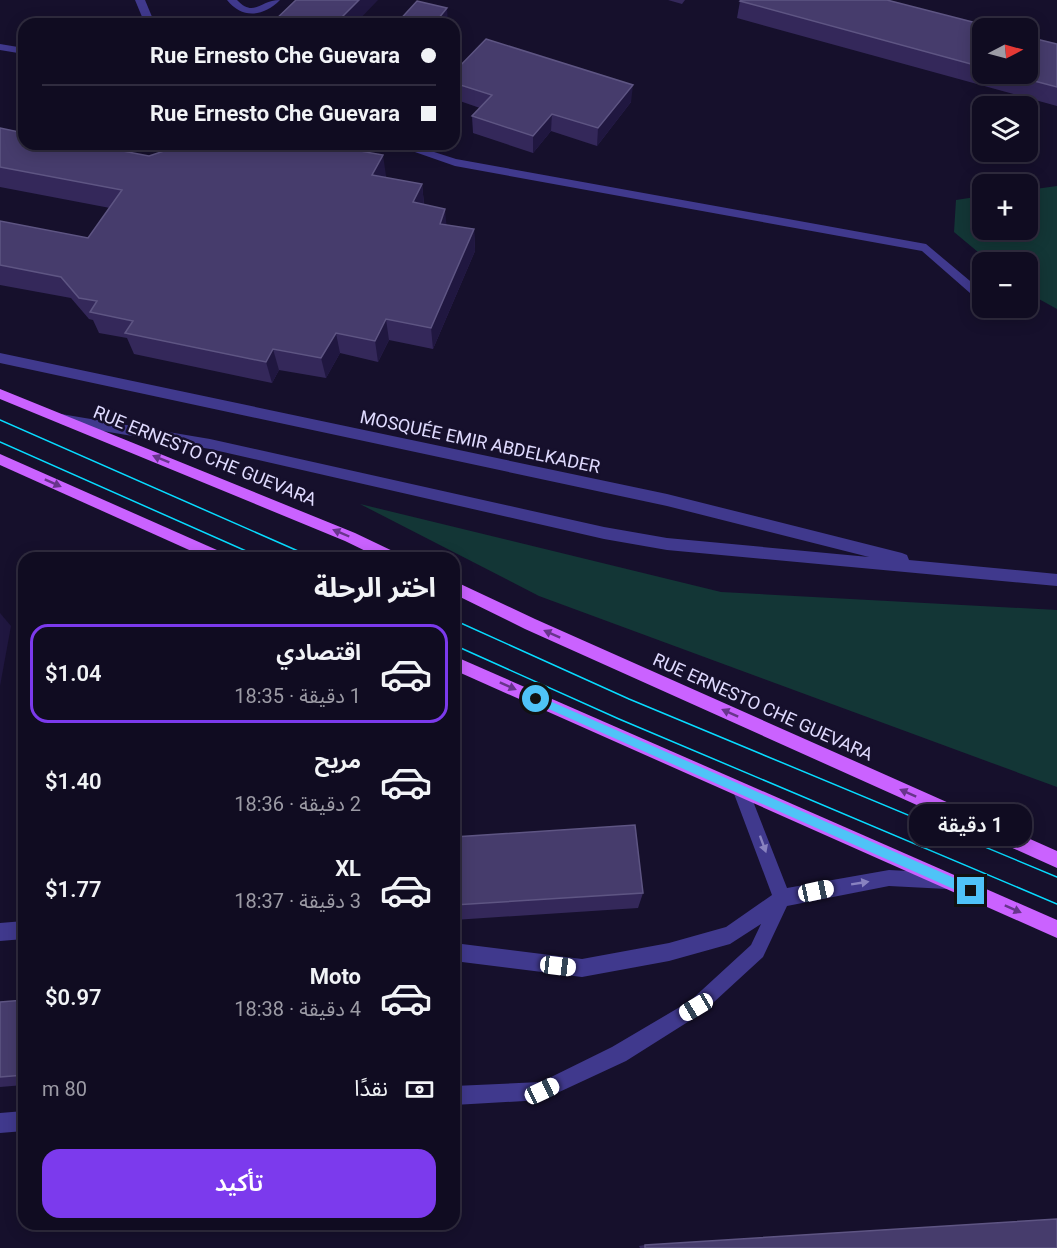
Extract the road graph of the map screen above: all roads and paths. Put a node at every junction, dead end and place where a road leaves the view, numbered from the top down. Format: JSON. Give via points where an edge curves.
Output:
{"nodes":[{"id":1,"x":140,"y":0,"type":"edge"},
{"id":2,"x":232,"y":0,"type":"edge"},
{"id":3,"x":275,"y":0,"type":"edge"},
{"id":4,"x":148,"y":18,"type":"edge"},
{"id":5,"x":0,"y":47,"type":"edge"},
{"id":6,"x":18,"y":50,"type":"edge"},
{"id":7,"x":416,"y":150,"type":"edge"},
{"id":8,"x":972,"y":288,"type":"edge"},
{"id":9,"x":0,"y":358,"type":"edge"},
{"id":10,"x":0,"y":394,"type":"edge"},
{"id":11,"x":61,"y":418,"type":"junction"},
{"id":12,"x":0,"y":459,"type":"edge"},
{"id":13,"x":207,"y":552,"type":"edge"},
{"id":14,"x":381,"y":552,"type":"edge"},
{"id":15,"x":950,"y":571,"type":"junction"},
{"id":16,"x":1057,"y":580,"type":"edge"},
{"id":17,"x":460,"y":590,"type":"edge"},
{"id":18,"x":460,"y":666,"type":"edge"},
{"id":19,"x":741,"y":790,"type":"junction"},
{"id":20,"x":1057,"y":860,"type":"edge"},
{"id":21,"x":950,"y":882,"type":"junction"},
{"id":22,"x":782,"y":898,"type":"junction"},
{"id":23,"x":1057,"y":929,"type":"edge"},
{"id":24,"x":18,"y":930,"type":"edge"},
{"id":25,"x":0,"y":932,"type":"edge"},
{"id":26,"x":460,"y":953,"type":"edge"},
{"id":27,"x":460,"y":1096,"type":"edge"},
{"id":28,"x":18,"y":1122,"type":"edge"},
{"id":29,"x":0,"y":1123,"type":"edge"}],
"edges":[{"from":1,"to":4,"type":"street"},
{"from":2,"to":3,"type":"street","via":[[248,11],[260,11]]},
{"from":5,"to":6,"type":"street"},
{"from":7,"to":8,"type":"street","via":[[455,162],[926,248]]},
{"from":9,"to":15,"type":"street","name":"MOSQUÉE EMIR ABDELKADER","via":[[667,500]]},
{"from":10,"to":11,"type":"main road","name":"RUE ERNESTO CHE GUEVARA"},
{"from":14,"to":11,"type":"main road","name":"RUE ERNESTO CHE GUEVARA","one_way":true},
{"from":11,"to":15,"type":"street","via":[[210,444],[604,533],[667,543]]},
{"from":12,"to":13,"type":"main road","one_way":true},
{"from":15,"to":16,"type":"street"},
{"from":20,"to":17,"type":"main road","name":"RUE ERNESTO CHE GUEVARA","one_way":true},
{"from":18,"to":19,"type":"main road","one_way":true},
{"from":19,"to":21,"type":"main road"},
{"from":19,"to":22,"type":"street","one_way":true},
{"from":22,"to":21,"type":"street","one_way":true,"via":[[889,878]]},
{"from":21,"to":23,"type":"main road","one_way":true},
{"from":22,"to":26,"type":"street","via":[[730,935],[669,952],[582,968]]},
{"from":22,"to":27,"type":"street","via":[[757,951],[696,1007],[619,1054],[542,1091]]},
{"from":24,"to":25,"type":"street"},
{"from":28,"to":29,"type":"street"}]}
